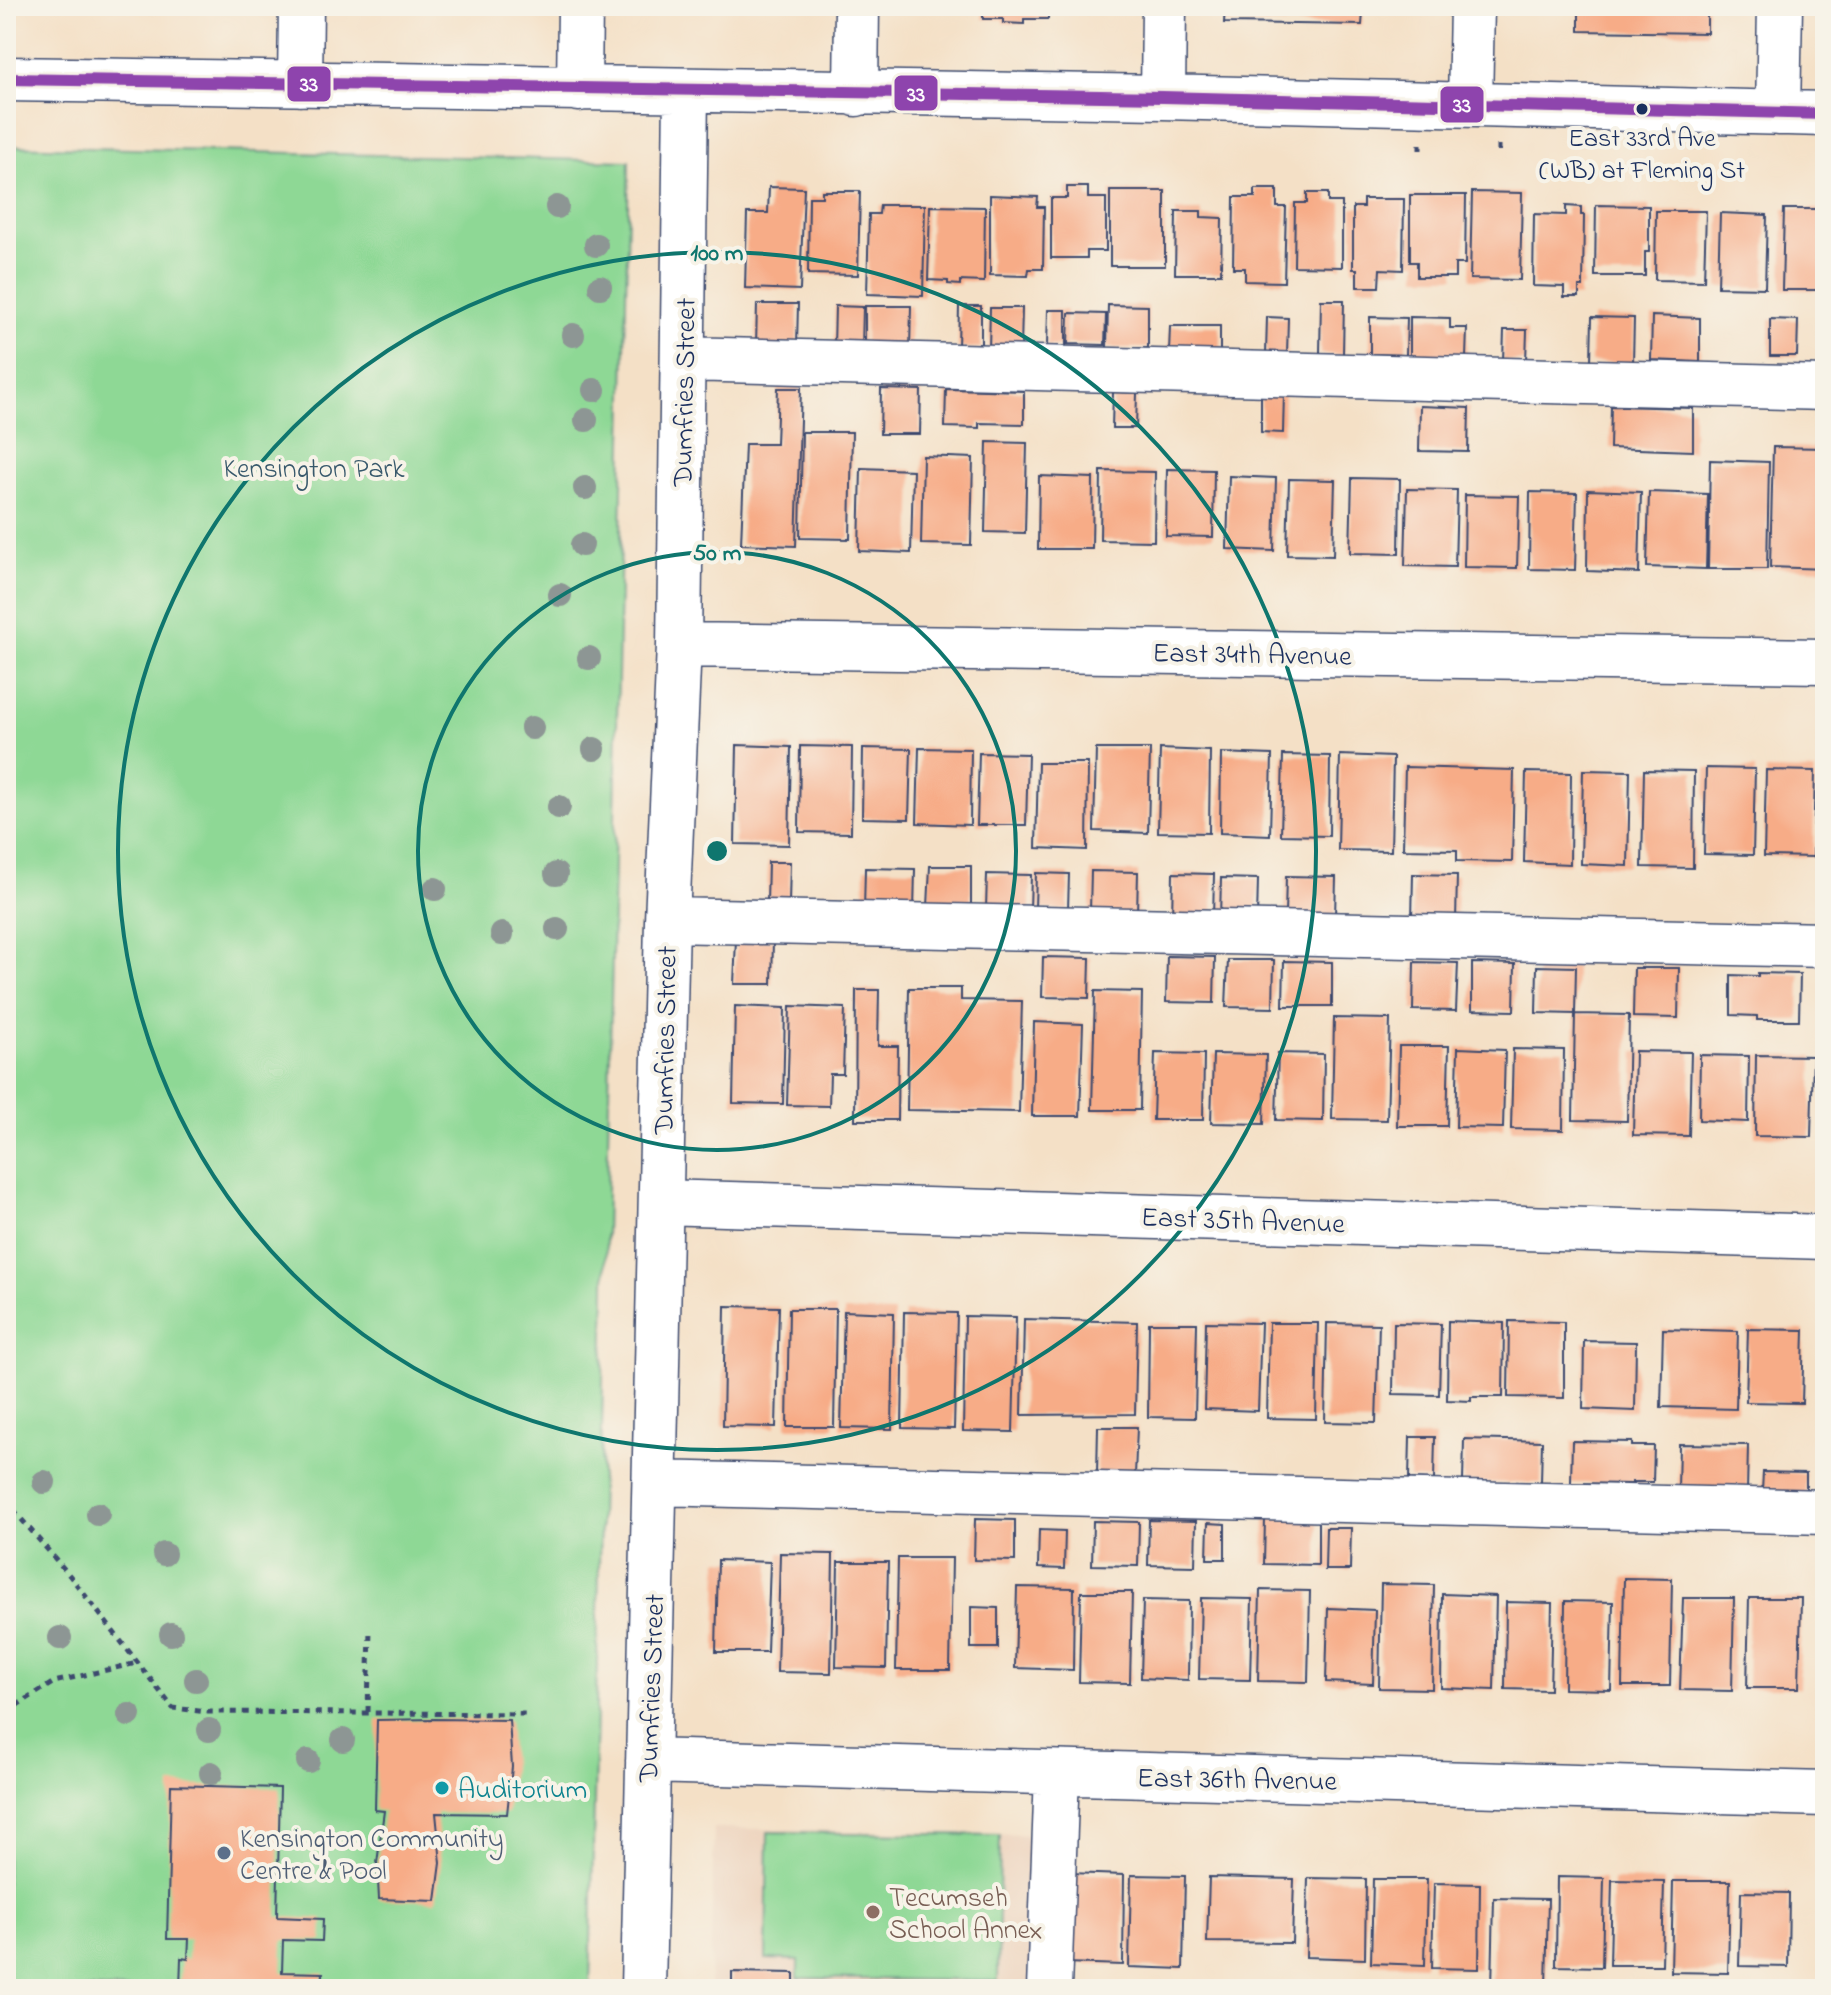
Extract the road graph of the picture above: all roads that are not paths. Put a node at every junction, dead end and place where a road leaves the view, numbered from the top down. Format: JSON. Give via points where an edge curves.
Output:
{"nodes":[{"id":1,"x":301,"y":6,"type":"edge"},
{"id":2,"x":580,"y":6,"type":"edge"},
{"id":3,"x":857,"y":6,"type":"edge"},
{"id":4,"x":1164,"y":6,"type":"edge"},
{"id":5,"x":1472,"y":6,"type":"edge"},
{"id":6,"x":1780,"y":6,"type":"edge"},
{"id":7,"x":6,"y":79,"type":"edge"},
{"id":8,"x":300,"y":84,"type":"junction"},
{"id":9,"x":579,"y":89,"type":"junction"},
{"id":10,"x":686,"y":91,"type":"junction"},
{"id":11,"x":856,"y":94,"type":"junction"},
{"id":12,"x":1163,"y":97,"type":"junction"},
{"id":13,"x":1470,"y":105,"type":"junction"},
{"id":14,"x":1778,"y":113,"type":"junction"},
{"id":15,"x":1825,"y":114,"type":"edge"},
{"id":16,"x":683,"y":359,"type":"junction"},
{"id":17,"x":1825,"y":388,"type":"edge"},
{"id":18,"x":679,"y":645,"type":"junction"},
{"id":19,"x":1825,"y":661,"type":"edge"},
{"id":20,"x":667,"y":920,"type":"junction"},
{"id":21,"x":1825,"y":945,"type":"edge"},
{"id":22,"x":661,"y":1202,"type":"junction"},
{"id":23,"x":1825,"y":1237,"type":"edge"},
{"id":24,"x":656,"y":1483,"type":"junction"},
{"id":25,"x":1825,"y":1512,"type":"edge"},
{"id":26,"x":648,"y":1761,"type":"junction"},
{"id":27,"x":1057,"y":1773,"type":"junction"},
{"id":28,"x":1825,"y":1794,"type":"edge"},
{"id":29,"x":643,"y":1989,"type":"edge"},
{"id":30,"x":1049,"y":1989,"type":"edge"}],
"edges":[{"from":1,"to":8,"type":"street"},
{"from":2,"to":9,"type":"street"},
{"from":3,"to":11,"type":"street"},
{"from":4,"to":12,"type":"street"},
{"from":5,"to":13,"type":"street"},
{"from":6,"to":14,"type":"street"},
{"from":7,"to":8,"type":"street"},
{"from":8,"to":9,"type":"street"},
{"from":9,"to":10,"type":"street"},
{"from":10,"to":11,"type":"street"},
{"from":10,"to":16,"type":"street","name":"Dumfries Street"},
{"from":11,"to":12,"type":"street"},
{"from":12,"to":13,"type":"street"},
{"from":13,"to":14,"type":"street"},
{"from":14,"to":15,"type":"street"},
{"from":16,"to":17,"type":"street"},
{"from":16,"to":18,"type":"street","name":"Dumfries Street"},
{"from":18,"to":19,"type":"street","name":"East 34th Avenue"},
{"from":18,"to":20,"type":"street","name":"Dumfries Street"},
{"from":20,"to":21,"type":"street"},
{"from":20,"to":22,"type":"street","name":"Dumfries Street"},
{"from":22,"to":23,"type":"street","name":"East 35th Avenue"},
{"from":22,"to":24,"type":"street","name":"Dumfries Street"},
{"from":24,"to":25,"type":"street"},
{"from":24,"to":26,"type":"street","name":"Dumfries Street"},
{"from":26,"to":27,"type":"street","name":"East 36th Avenue"},
{"from":26,"to":29,"type":"street","name":"Dumfries Street"},
{"from":27,"to":28,"type":"street","name":"East 36th Avenue"},
{"from":27,"to":30,"type":"street"}]}
